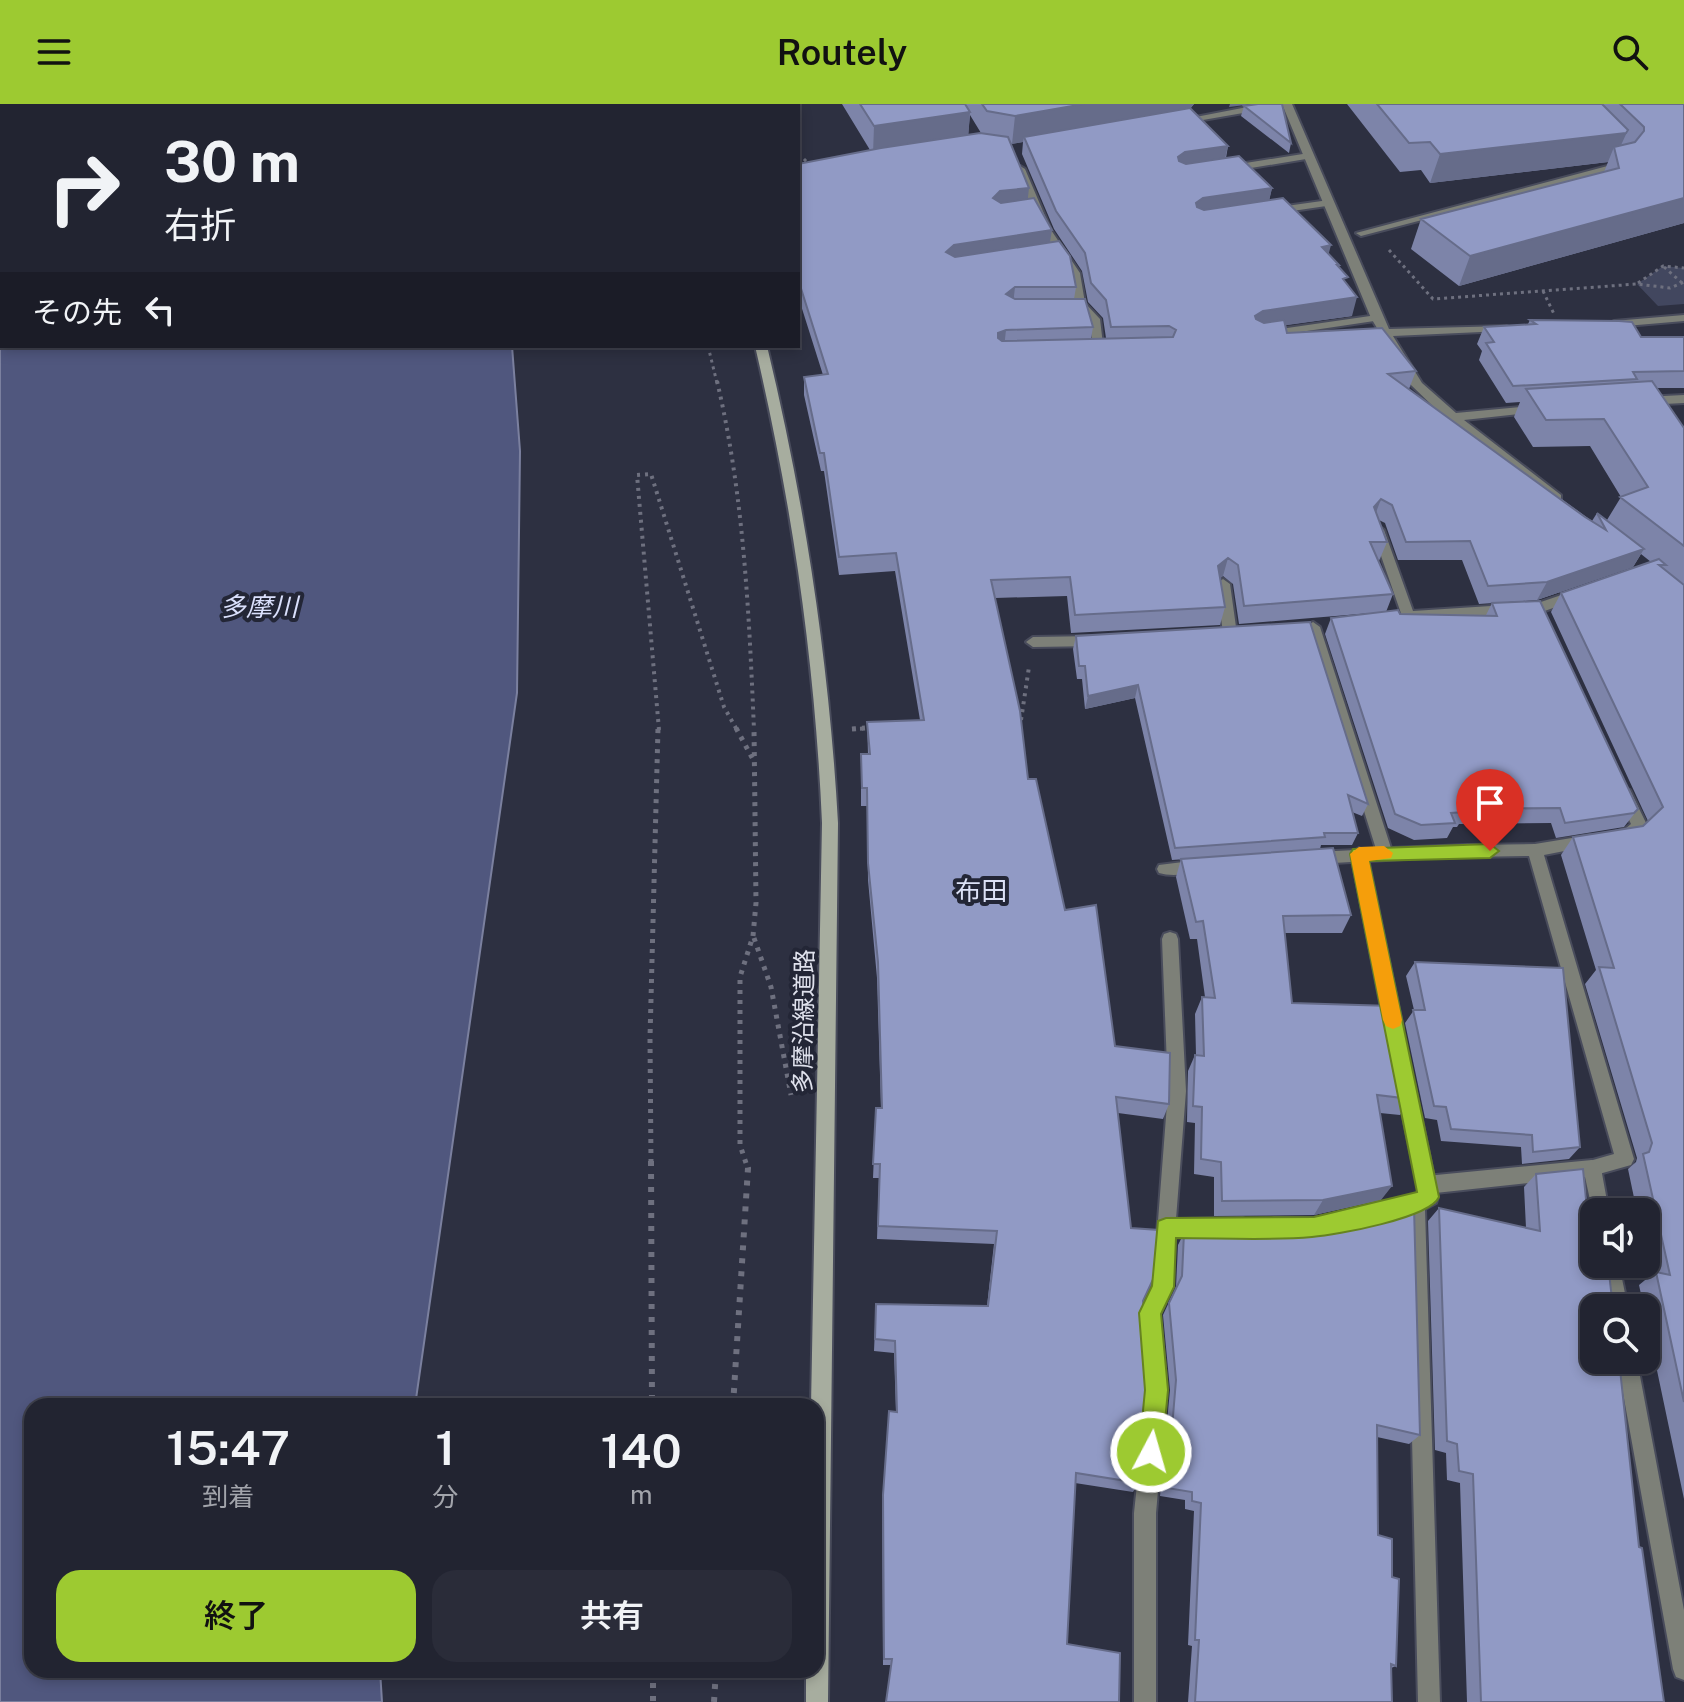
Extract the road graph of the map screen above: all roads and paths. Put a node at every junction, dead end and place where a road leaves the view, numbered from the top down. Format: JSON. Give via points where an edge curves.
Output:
{"nodes":[{"id":1,"x":1280,"y":104,"type":"edge"},
{"id":2,"x":1287,"y":104,"type":"edge"},
{"id":3,"x":1161,"y":124,"type":"edge"},
{"id":4,"x":1614,"y":147,"type":"edge"},
{"id":5,"x":800,"y":155,"type":"edge"},
{"id":6,"x":1014,"y":156,"type":"edge"},
{"id":7,"x":1309,"y":156,"type":"junction"},
{"id":8,"x":814,"y":169,"type":"edge"},
{"id":9,"x":1210,"y":171,"type":"edge"},
{"id":10,"x":1329,"y":203,"type":"junction"},
{"id":11,"x":1037,"y":210,"type":"junction"},
{"id":12,"x":1025,"y":212,"type":"edge"},
{"id":13,"x":1257,"y":213,"type":"edge"},
{"id":14,"x":1361,"y":233,"type":"joint"},
{"id":15,"x":1061,"y":252,"type":"junction"},
{"id":16,"x":1045,"y":255,"type":"edge"},
{"id":17,"x":1663,"y":266,"type":"junction"},
{"id":18,"x":1684,"y":268,"type":"edge"},
{"id":19,"x":1682,"y":282,"type":"edge"},
{"id":20,"x":1637,"y":284,"type":"junction"},
{"id":21,"x":1543,"y":291,"type":"junction"},
{"id":22,"x":1072,"y":311,"type":"edge"},
{"id":23,"x":1086,"y":311,"type":"junction"},
{"id":24,"x":1554,"y":314,"type":"dead end"},
{"id":25,"x":1377,"y":318,"type":"junction"},
{"id":26,"x":1684,"y":318,"type":"edge"},
{"id":27,"x":1605,"y":325,"type":"edge"},
{"id":28,"x":1511,"y":328,"type":"edge"},
{"id":29,"x":1384,"y":333,"type":"junction"},
{"id":30,"x":1259,"y":335,"type":"edge"},
{"id":31,"x":708,"y":348,"type":"edge"},
{"id":32,"x":761,"y":348,"type":"edge"},
{"id":33,"x":1101,"y":352,"type":"edge"},
{"id":34,"x":1684,"y":399,"type":"edge"},
{"id":35,"x":1634,"y":402,"type":"edge"},
{"id":36,"x":1554,"y":407,"type":"edge"},
{"id":37,"x":1456,"y":417,"type":"junction"},
{"id":38,"x":1564,"y":503,"type":"edge"},
{"id":39,"x":1376,"y":524,"type":"edge"},
{"id":40,"x":1223,"y":584,"type":"edge"},
{"id":41,"x":1593,"y":589,"type":"edge"},
{"id":42,"x":1313,"y":627,"type":"edge"},
{"id":43,"x":1258,"y":630,"type":"edge"},
{"id":44,"x":1112,"y":640,"type":"edge"},
{"id":45,"x":1033,"y":642,"type":"joint"},
{"id":46,"x":1020,"y":724,"type":"edge"},
{"id":47,"x":886,"y":728,"type":"edge"},
{"id":48,"x":826,"y":730,"type":"junction"},
{"id":49,"x":755,"y":763,"type":"junction"},
{"id":50,"x":1619,"y":781,"type":"edge"},
{"id":51,"x":1535,"y":850,"type":"junction"},
{"id":52,"x":1385,"y":853,"type":"junction"},
{"id":53,"x":1359,"y":854,"type":"junction"},
{"id":54,"x":1298,"y":860,"type":"edge"},
{"id":55,"x":1209,"y":866,"type":"edge"},
{"id":56,"x":1165,"y":869,"type":"dead end"},
{"id":57,"x":753,"y":936,"type":"junction"},
{"id":58,"x":1170,"y":939,"type":"dead end"},
{"id":59,"x":826,"y":1148,"type":"junction"},
{"id":60,"x":1592,"y":1168,"type":"junction"},
{"id":61,"x":1426,"y":1185,"type":"junction"},
{"id":62,"x":1597,"y":1198,"type":"edge"},
{"id":63,"x":1416,"y":1205,"type":"junction"},
{"id":64,"x":1166,"y":1228,"type":"junction"},
{"id":65,"x":1630,"y":1374,"type":"edge"},
{"id":66,"x":652,"y":1398,"type":"edge"},
{"id":67,"x":734,"y":1398,"type":"edge"},
{"id":68,"x":822,"y":1398,"type":"edge"},
{"id":69,"x":1684,"y":1669,"type":"edge"},
{"id":70,"x":653,"y":1678,"type":"edge"},
{"id":71,"x":716,"y":1678,"type":"edge"},
{"id":72,"x":817,"y":1678,"type":"edge"},
{"id":73,"x":653,"y":1702,"type":"edge"},
{"id":74,"x":714,"y":1702,"type":"edge"},
{"id":75,"x":817,"y":1702,"type":"edge"},
{"id":76,"x":1145,"y":1702,"type":"edge"},
{"id":77,"x":1429,"y":1702,"type":"edge"}],
"edges":[{"from":1,"to":3,"type":"street"},
{"from":2,"to":7,"type":"street"},
{"from":4,"to":14,"type":"street","via":[[1624,158],[1618,166]]},
{"from":5,"to":8,"type":"path"},
{"from":6,"to":11,"type":"street"},
{"from":7,"to":9,"type":"street"},
{"from":7,"to":10,"type":"street"},
{"from":10,"to":13,"type":"street"},
{"from":10,"to":25,"type":"street"},
{"from":11,"to":12,"type":"street"},
{"from":11,"to":15,"type":"street"},
{"from":14,"to":21,"type":"path","via":[[1383,243],[1433,299]]},
{"from":15,"to":16,"type":"street"},
{"from":15,"to":23,"type":"street","via":[[1075,273]]},
{"from":17,"to":18,"type":"path"},
{"from":17,"to":19,"type":"path"},
{"from":17,"to":20,"type":"path"},
{"from":19,"to":20,"type":"path","via":[[1670,288]]},
{"from":20,"to":21,"type":"path"},
{"from":21,"to":24,"type":"path"},
{"from":22,"to":23,"type":"street"},
{"from":23,"to":33,"type":"street","via":[[1094,319]]},
{"from":25,"to":29,"type":"street"},
{"from":25,"to":30,"type":"street"},
{"from":26,"to":27,"type":"street"},
{"from":28,"to":29,"type":"street"},
{"from":29,"to":37,"type":"street","via":[[1417,385]]},
{"from":31,"to":49,"type":"path","via":[[727,424],[748,582]]},
{"from":32,"to":48,"type":"street","name":"多摩沿線道路","via":[[806,562]]},
{"from":34,"to":35,"type":"street","via":[[1669,405]]},
{"from":36,"to":37,"type":"street"},
{"from":37,"to":38,"type":"street"},
{"from":39,"to":41,"type":"street","via":[[1402,616],[1542,615]]},
{"from":40,"to":43,"type":"street","via":[[1223,632]]},
{"from":42,"to":52,"type":"street"},
{"from":44,"to":45,"type":"street"},
{"from":45,"to":46,"type":"path"},
{"from":47,"to":48,"type":"path"},
{"from":48,"to":59,"type":"street","name":"多摩沿線道路"},
{"from":49,"to":57,"type":"path"},
{"from":49,"to":66,"type":"path","via":[[724,707],[651,474],[637,475],[660,747],[650,1038]]},
{"from":50,"to":51,"type":"street","via":[[1639,825],[1629,835]]},
{"from":51,"to":52,"type":"street"},
{"from":51,"to":60,"type":"street","via":[[1625,1159]]},
{"from":52,"to":53,"type":"street"},
{"from":53,"to":54,"type":"street"},
{"from":53,"to":61,"type":"street"},
{"from":55,"to":56,"type":"street"},
{"from":57,"to":59,"type":"path","via":[[771,987],[793,1109]]},
{"from":57,"to":67,"type":"path","via":[[740,977],[740,1145],[748,1168]]},
{"from":58,"to":64,"type":"street","via":[[1177,1091]]},
{"from":59,"to":68,"type":"street","name":"多摩沿線道路"},
{"from":60,"to":61,"type":"street"},
{"from":60,"to":62,"type":"street"},
{"from":61,"to":63,"type":"street","via":[[1429,1197]]},
{"from":63,"to":64,"type":"street","via":[[1314,1227]]},
{"from":63,"to":77,"type":"street"},
{"from":64,"to":76,"type":"street","via":[[1163,1287],[1150,1313],[1157,1390],[1145,1513]]},
{"from":65,"to":69,"type":"street"},
{"from":70,"to":73,"type":"path"},
{"from":71,"to":74,"type":"path"},
{"from":72,"to":75,"type":"street","name":"多摩沿線道路"}]}
